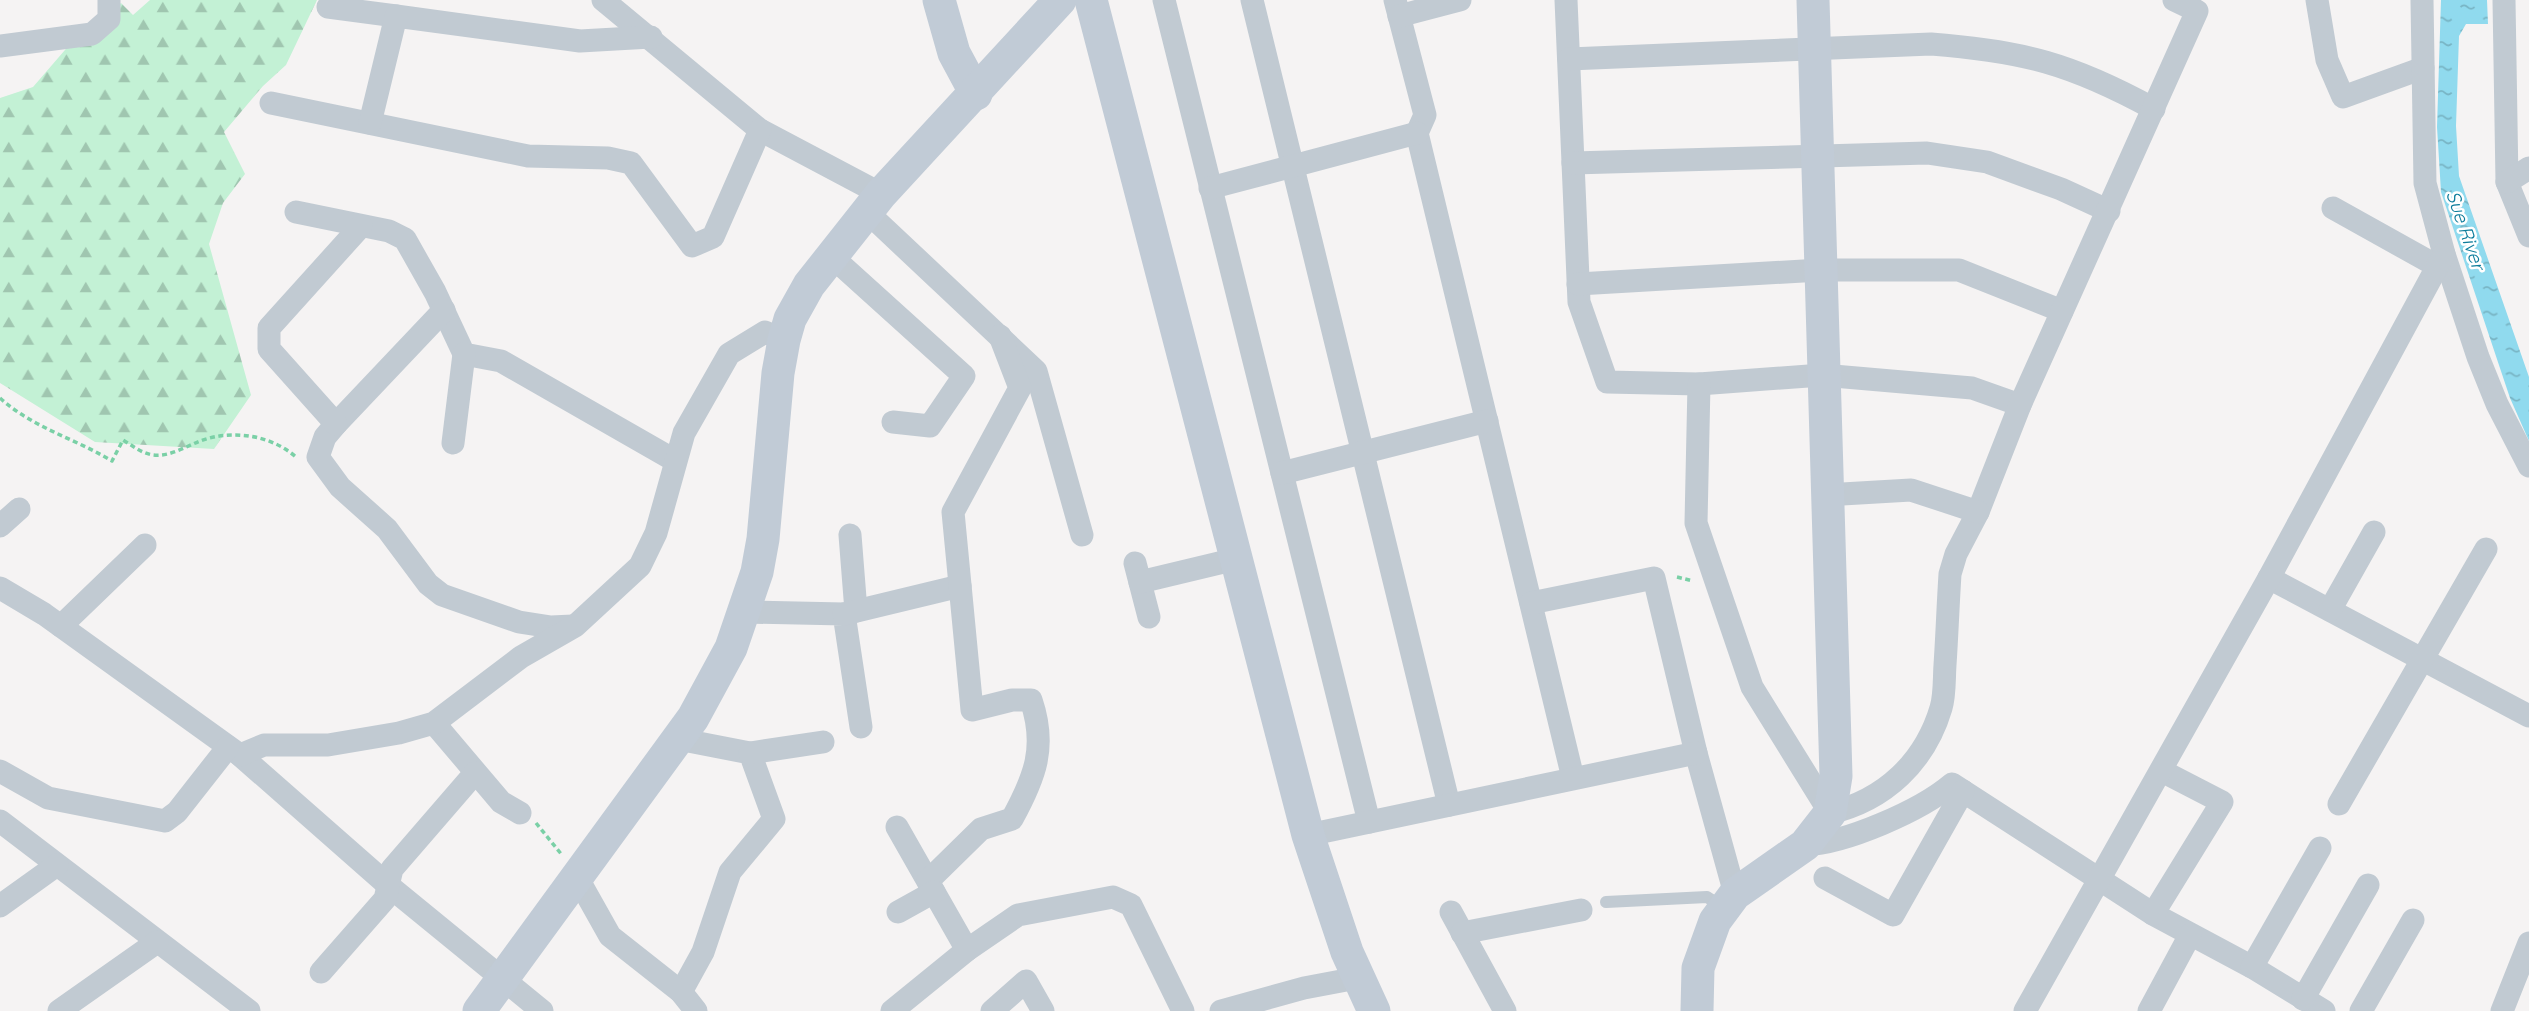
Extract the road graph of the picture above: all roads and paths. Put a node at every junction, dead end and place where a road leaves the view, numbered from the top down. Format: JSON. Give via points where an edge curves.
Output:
{"nodes":[{"id":1,"x":109,"y":0,"type":"edge"},
{"id":2,"x":603,"y":0,"type":"edge"},
{"id":3,"x":939,"y":0,"type":"edge"},
{"id":4,"x":1060,"y":0,"type":"edge"},
{"id":5,"x":1091,"y":0,"type":"edge"},
{"id":6,"x":1164,"y":0,"type":"edge"},
{"id":7,"x":1252,"y":0,"type":"edge"},
{"id":8,"x":1460,"y":0,"type":"edge"},
{"id":9,"x":1566,"y":0,"type":"edge"},
{"id":10,"x":1813,"y":0,"type":"edge"},
{"id":11,"x":2174,"y":0,"type":"edge"},
{"id":12,"x":2317,"y":0,"type":"edge"},
{"id":13,"x":2422,"y":0,"type":"edge"},
{"id":14,"x":2504,"y":0,"type":"edge"},
{"id":15,"x":328,"y":7,"type":"dead end"},
{"id":16,"x":1397,"y":8,"type":"edge"},
{"id":17,"x":396,"y":16,"type":"junction"},
{"id":18,"x":651,"y":37,"type":"junction"},
{"id":19,"x":0,"y":46,"type":"edge"},
{"id":20,"x":1814,"y":50,"type":"junction"},
{"id":21,"x":1569,"y":59,"type":"junction"},
{"id":22,"x":2423,"y":68,"type":"junction"},
{"id":23,"x":976,"y":94,"type":"junction"},
{"id":24,"x":271,"y":103,"type":"dead end"},
{"id":25,"x":2154,"y":109,"type":"junction"},
{"id":26,"x":370,"y":123,"type":"junction"},
{"id":27,"x":760,"y":130,"type":"junction"},
{"id":28,"x":1417,"y":133,"type":"junction"},
{"id":29,"x":1817,"y":158,"type":"junction"},
{"id":30,"x":1573,"y":163,"type":"junction"},
{"id":31,"x":1293,"y":165,"type":"junction"},
{"id":32,"x":2529,"y":168,"type":"edge"},
{"id":33,"x":2507,"y":182,"type":"junction"},
{"id":34,"x":1210,"y":188,"type":"junction"},
{"id":35,"x":874,"y":203,"type":"junction"},
{"id":36,"x":2333,"y":208,"type":"dead end"},
{"id":37,"x":2109,"y":211,"type":"junction"},
{"id":38,"x":296,"y":212,"type":"dead end"},
{"id":39,"x":361,"y":226,"type":"junction"},
{"id":40,"x":2529,"y":236,"type":"edge"},
{"id":41,"x":830,"y":254,"type":"junction"},
{"id":42,"x":2440,"y":260,"type":"junction"},
{"id":43,"x":1820,"y":270,"type":"junction"},
{"id":44,"x":1578,"y":284,"type":"junction"},
{"id":45,"x":444,"y":310,"type":"junction"},
{"id":46,"x":2062,"y":312,"type":"junction"},
{"id":47,"x":1000,"y":336,"type":"junction"},
{"id":48,"x":784,"y":340,"type":"junction"},
{"id":49,"x":464,"y":354,"type":"junction"},
{"id":50,"x":1822,"y":375,"type":"junction"},
{"id":51,"x":1699,"y":384,"type":"junction"},
{"id":52,"x":0,"y":398,"type":"edge"},
{"id":53,"x":2020,"y":405,"type":"junction"},
{"id":54,"x":1487,"y":421,"type":"junction"},
{"id":55,"x":893,"y":422,"type":"dead end"},
{"id":56,"x":336,"y":424,"type":"junction"},
{"id":57,"x":453,"y":443,"type":"dead end"},
{"id":58,"x":1362,"y":451,"type":"junction"},
{"id":59,"x":674,"y":460,"type":"junction"},
{"id":60,"x":304,"y":465,"type":"dead end"},
{"id":61,"x":2529,"y":466,"type":"edge"},
{"id":62,"x":1282,"y":473,"type":"junction"},
{"id":63,"x":1825,"y":495,"type":"junction"},
{"id":64,"x":19,"y":509,"type":"dead end"},
{"id":65,"x":1978,"y":512,"type":"junction"},
{"id":66,"x":0,"y":526,"type":"edge"},
{"id":67,"x":2374,"y":532,"type":"dead end"},
{"id":68,"x":850,"y":535,"type":"dead end"},
{"id":69,"x":1082,"y":535,"type":"dead end"},
{"id":70,"x":145,"y":545,"type":"dead end"},
{"id":71,"x":2486,"y":549,"type":"dead end"},
{"id":72,"x":1236,"y":559,"type":"junction"},
{"id":73,"x":1654,"y":578,"type":"junction"},
{"id":74,"x":2269,"y":578,"type":"junction"},
{"id":75,"x":1717,"y":584,"type":"junction"},
{"id":76,"x":960,"y":586,"type":"junction"},
{"id":77,"x":0,"y":588,"type":"edge"},
{"id":78,"x":1531,"y":603,"type":"junction"},
{"id":79,"x":2330,"y":610,"type":"junction"},
{"id":80,"x":745,"y":612,"type":"junction"},
{"id":81,"x":850,"y":613,"type":"junction"},
{"id":82,"x":1149,"y":617,"type":"dead end"},
{"id":83,"x":61,"y":626,"type":"junction"},
{"id":84,"x":575,"y":626,"type":"junction"},
{"id":85,"x":2424,"y":659,"type":"junction"},
{"id":86,"x":2529,"y":716,"type":"edge"},
{"id":87,"x":434,"y":723,"type":"junction"},
{"id":88,"x":861,"y":727,"type":"dead end"},
{"id":89,"x":678,"y":739,"type":"junction"},
{"id":90,"x":822,"y":741,"type":"dead end"},
{"id":91,"x":234,"y":751,"type":"junction"},
{"id":92,"x":750,"y":753,"type":"junction"},
{"id":93,"x":1696,"y":753,"type":"junction"},
{"id":94,"x":0,"y":771,"type":"edge"},
{"id":95,"x":2162,"y":771,"type":"junction"},
{"id":96,"x":475,"y":773,"type":"junction"},
{"id":97,"x":1573,"y":778,"type":"junction"},
{"id":98,"x":1963,"y":791,"type":"junction"},
{"id":99,"x":2339,"y":804,"type":"dead end"},
{"id":100,"x":1449,"y":805,"type":"junction"},
{"id":101,"x":520,"y":813,"type":"joint"},
{"id":102,"x":1830,"y":813,"type":"junction"},
{"id":103,"x":0,"y":821,"type":"edge"},
{"id":104,"x":1368,"y":822,"type":"junction"},
{"id":105,"x":897,"y":827,"type":"dead end"},
{"id":106,"x":1308,"y":835,"type":"junction"},
{"id":107,"x":1805,"y":845,"type":"junction"},
{"id":108,"x":2320,"y":848,"type":"dead end"},
{"id":109,"x":57,"y":865,"type":"junction"},
{"id":110,"x":1825,"y":877,"type":"dead end"},
{"id":111,"x":2098,"y":878,"type":"junction"},
{"id":112,"x":578,"y":879,"type":"junction"},
{"id":113,"x":388,"y":886,"type":"junction"},
{"id":114,"x":2368,"y":886,"type":"dead end"},
{"id":115,"x":931,"y":887,"type":"junction"},
{"id":116,"x":1729,"y":901,"type":"junction"},
{"id":117,"x":1606,"y":902,"type":"dead end"},
{"id":118,"x":0,"y":906,"type":"edge"},
{"id":119,"x":1581,"y":910,"type":"dead end"},
{"id":120,"x":898,"y":912,"type":"dead end"},
{"id":121,"x":1451,"y":912,"type":"dead end"},
{"id":122,"x":2153,"y":914,"type":"junction"},
{"id":123,"x":2413,"y":920,"type":"dead end"},
{"id":124,"x":1462,"y":933,"type":"junction"},
{"id":125,"x":2190,"y":935,"type":"junction"},
{"id":126,"x":157,"y":942,"type":"junction"},
{"id":127,"x":2529,"y":943,"type":"edge"},
{"id":128,"x":967,"y":950,"type":"junction"},
{"id":129,"x":2252,"y":967,"type":"junction"},
{"id":130,"x":321,"y":972,"type":"dead end"},
{"id":131,"x":1357,"y":978,"type":"junction"},
{"id":132,"x":504,"y":981,"type":"junction"},
{"id":133,"x":681,"y":992,"type":"junction"},
{"id":134,"x":2303,"y":999,"type":"junction"},
{"id":135,"x":59,"y":1011,"type":"edge"},
{"id":136,"x":249,"y":1011,"type":"edge"},
{"id":137,"x":480,"y":1011,"type":"edge"},
{"id":138,"x":542,"y":1011,"type":"edge"},
{"id":139,"x":696,"y":1011,"type":"edge"},
{"id":140,"x":892,"y":1011,"type":"edge"},
{"id":141,"x":992,"y":1011,"type":"edge"},
{"id":142,"x":1043,"y":1011,"type":"edge"},
{"id":143,"x":1183,"y":1011,"type":"edge"},
{"id":144,"x":1221,"y":1011,"type":"edge"},
{"id":145,"x":1374,"y":1011,"type":"edge"},
{"id":146,"x":1505,"y":1011,"type":"edge"},
{"id":147,"x":1697,"y":1011,"type":"edge"},
{"id":148,"x":2025,"y":1011,"type":"edge"},
{"id":149,"x":2149,"y":1011,"type":"edge"},
{"id":150,"x":2324,"y":1011,"type":"edge"},
{"id":151,"x":2361,"y":1011,"type":"edge"},
{"id":152,"x":2502,"y":1011,"type":"edge"}],
"edges":[{"from":1,"to":19,"type":"street","via":[[109,19],[92,34]]},
{"from":2,"to":18,"type":"street"},
{"from":3,"to":23,"type":"street","via":[[954,53]]},
{"from":4,"to":23,"type":"street"},
{"from":5,"to":72,"type":"street"},
{"from":6,"to":34,"type":"street"},
{"from":7,"to":31,"type":"street"},
{"from":8,"to":16,"type":"street"},
{"from":9,"to":21,"type":"street"},
{"from":10,"to":20,"type":"street"},
{"from":11,"to":25,"type":"street","via":[[2197,11]]},
{"from":12,"to":22,"type":"street","via":[[2327,61],[2343,97]]},
{"from":13,"to":22,"type":"street"},
{"from":14,"to":33,"type":"street"},
{"from":15,"to":17,"type":"street"},
{"from":16,"to":28,"type":"street","via":[[1424,115]]},
{"from":17,"to":18,"type":"street","via":[[580,41]]},
{"from":17,"to":26,"type":"street"},
{"from":18,"to":27,"type":"street"},
{"from":20,"to":21,"type":"street"},
{"from":20,"to":25,"type":"street","via":[[1931,44],[1988,49],[2044,59],[2104,81]]},
{"from":20,"to":29,"type":"street"},
{"from":21,"to":30,"type":"street"},
{"from":22,"to":42,"type":"street","via":[[2425,183]]},
{"from":23,"to":35,"type":"street"},
{"from":24,"to":26,"type":"street"},
{"from":25,"to":37,"type":"street"},
{"from":26,"to":27,"type":"street","via":[[528,156],[631,163],[692,246],[713,237]]},
{"from":27,"to":35,"type":"street"},
{"from":28,"to":31,"type":"street"},
{"from":28,"to":54,"type":"street"},
{"from":29,"to":30,"type":"street"},
{"from":29,"to":37,"type":"street","via":[[1927,153],[1987,162]]},
{"from":29,"to":43,"type":"street"},
{"from":30,"to":44,"type":"street"},
{"from":31,"to":34,"type":"street"},
{"from":31,"to":58,"type":"street"},
{"from":32,"to":33,"type":"street"},
{"from":33,"to":40,"type":"street"},
{"from":34,"to":62,"type":"street"},
{"from":35,"to":41,"type":"street"},
{"from":35,"to":47,"type":"street"},
{"from":36,"to":42,"type":"street"},
{"from":37,"to":46,"type":"street"},
{"from":38,"to":39,"type":"street"},
{"from":39,"to":45,"type":"street","via":[[405,239]]},
{"from":39,"to":56,"type":"street","via":[[269,328],[269,349]]},
{"from":41,"to":48,"type":"street","via":[[797,308]]},
{"from":41,"to":55,"type":"street","via":[[964,376],[930,426]]},
{"from":42,"to":61,"type":"street","via":[[2492,393]]},
{"from":42,"to":74,"type":"street"},
{"from":43,"to":44,"type":"street"},
{"from":43,"to":46,"type":"street","via":[[1959,270]]},
{"from":43,"to":50,"type":"street"},
{"from":44,"to":51,"type":"street","via":[[1578,302],[1607,382]]},
{"from":45,"to":49,"type":"street"},
{"from":45,"to":56,"type":"street"},
{"from":46,"to":53,"type":"street"},
{"from":47,"to":69,"type":"street","via":[[1036,371]]},
{"from":47,"to":76,"type":"street","via":[[1020,388],[953,512]]},
{"from":48,"to":59,"type":"street","via":[[765,332],[729,354],[684,433]]},
{"from":48,"to":80,"type":"street","via":[[764,539]]},
{"from":49,"to":57,"type":"street"},
{"from":49,"to":59,"type":"street","via":[[501,361]]},
{"from":50,"to":51,"type":"street"},
{"from":50,"to":53,"type":"street","via":[[1972,387]]},
{"from":50,"to":63,"type":"street"},
{"from":51,"to":75,"type":"street","via":[[1696,523]]},
{"from":52,"to":60,"type":"path","via":[[19,416],[112,461],[123,440],[155,455],[236,435],[275,442]]},
{"from":53,"to":65,"type":"street"},
{"from":54,"to":58,"type":"street"},
{"from":54,"to":78,"type":"street"},
{"from":56,"to":84,"type":"street","via":[[318,457],[341,487],[387,529],[428,584],[442,595],[519,622],[551,628]]},
{"from":58,"to":62,"type":"street"},
{"from":58,"to":100,"type":"street"},
{"from":59,"to":84,"type":"street","via":[[656,533],[639,566]]},
{"from":62,"to":104,"type":"street"},
{"from":63,"to":65,"type":"street","via":[[1911,490]]},
{"from":63,"to":102,"type":"street","via":[[1836,776]]},
{"from":64,"to":66,"type":"street"},
{"from":65,"to":102,"type":"street","via":[[1950,574],[1942,706],[1927,744],[1889,787],[1856,807]]},
{"from":67,"to":79,"type":"street"},
{"from":68,"to":81,"type":"street"},
{"from":70,"to":83,"type":"street"},
{"from":71,"to":85,"type":"street"},
{"from":72,"to":82,"type":"street","via":[[1138,573]]},
{"from":72,"to":106,"type":"street"},
{"from":73,"to":75,"type":"path","via":[[1681,577]]},
{"from":73,"to":78,"type":"street"},
{"from":73,"to":93,"type":"street"},
{"from":74,"to":79,"type":"street"},
{"from":74,"to":95,"type":"street"},
{"from":75,"to":102,"type":"street","via":[[1752,687]]},
{"from":76,"to":81,"type":"street"},
{"from":76,"to":115,"type":"street","via":[[972,710],[1031,700],[1040,738],[1030,782],[1012,819],[981,829]]},
{"from":77,"to":83,"type":"street"},
{"from":78,"to":97,"type":"street"},
{"from":79,"to":85,"type":"street"},
{"from":80,"to":81,"type":"street"},
{"from":80,"to":89,"type":"street","via":[[715,682]]},
{"from":81,"to":88,"type":"street"},
{"from":83,"to":91,"type":"street"},
{"from":84,"to":87,"type":"street","via":[[521,657]]},
{"from":85,"to":86,"type":"street"},
{"from":85,"to":99,"type":"street"},
{"from":87,"to":91,"type":"street","via":[[328,745],[264,745]]},
{"from":87,"to":96,"type":"street"},
{"from":89,"to":92,"type":"street"},
{"from":89,"to":112,"type":"street"},
{"from":90,"to":92,"type":"street"},
{"from":91,"to":94,"type":"street","via":[[165,821],[48,798]]},
{"from":91,"to":113,"type":"street"},
{"from":92,"to":133,"type":"street","via":[[774,819],[730,872],[703,953]]},
{"from":93,"to":97,"type":"street"},
{"from":93,"to":116,"type":"street"},
{"from":95,"to":111,"type":"street"},
{"from":95,"to":122,"type":"street","via":[[2222,802]]},
{"from":96,"to":101,"type":"street","via":[[501,802]]},
{"from":96,"to":113,"type":"street","via":[[392,869]]},
{"from":97,"to":100,"type":"street"},
{"from":98,"to":107,"type":"street","via":[[1952,784],[1934,799],[1831,844]]},
{"from":98,"to":110,"type":"street","via":[[1893,915]]},
{"from":98,"to":111,"type":"street"},
{"from":100,"to":104,"type":"street"},
{"from":101,"to":112,"type":"path","via":[[534,820]]},
{"from":102,"to":107,"type":"street"},
{"from":103,"to":109,"type":"street"},
{"from":104,"to":106,"type":"street"},
{"from":105,"to":115,"type":"street"},
{"from":106,"to":131,"type":"street"},
{"from":107,"to":116,"type":"street"},
{"from":108,"to":129,"type":"street"},
{"from":109,"to":118,"type":"street"},
{"from":109,"to":126,"type":"street"},
{"from":111,"to":122,"type":"street"},
{"from":111,"to":148,"type":"street"},
{"from":112,"to":132,"type":"street"},
{"from":112,"to":133,"type":"street","via":[[610,936]]},
{"from":113,"to":130,"type":"street","via":[[385,899]]},
{"from":113,"to":132,"type":"street"},
{"from":114,"to":134,"type":"street"},
{"from":115,"to":120,"type":"street"},
{"from":115,"to":128,"type":"street"},
{"from":116,"to":117,"type":"lane","via":[[1707,897]]},
{"from":116,"to":147,"type":"street","via":[[1715,921],[1698,968]]},
{"from":119,"to":124,"type":"street"},
{"from":121,"to":124,"type":"street"},
{"from":122,"to":125,"type":"street"},
{"from":123,"to":151,"type":"street"},
{"from":124,"to":146,"type":"street"},
{"from":125,"to":129,"type":"street"},
{"from":125,"to":149,"type":"street"},
{"from":126,"to":135,"type":"street"},
{"from":126,"to":136,"type":"street"},
{"from":127,"to":152,"type":"street"},
{"from":128,"to":140,"type":"street"},
{"from":128,"to":143,"type":"street","via":[[1018,915],[1113,897],[1131,905]]},
{"from":129,"to":134,"type":"street"},
{"from":131,"to":144,"type":"street"},
{"from":131,"to":145,"type":"street"},
{"from":132,"to":137,"type":"street"},
{"from":132,"to":138,"type":"street"},
{"from":133,"to":139,"type":"street"},
{"from":134,"to":150,"type":"street"},
{"from":141,"to":142,"type":"street","via":[[1026,981]]}]}
